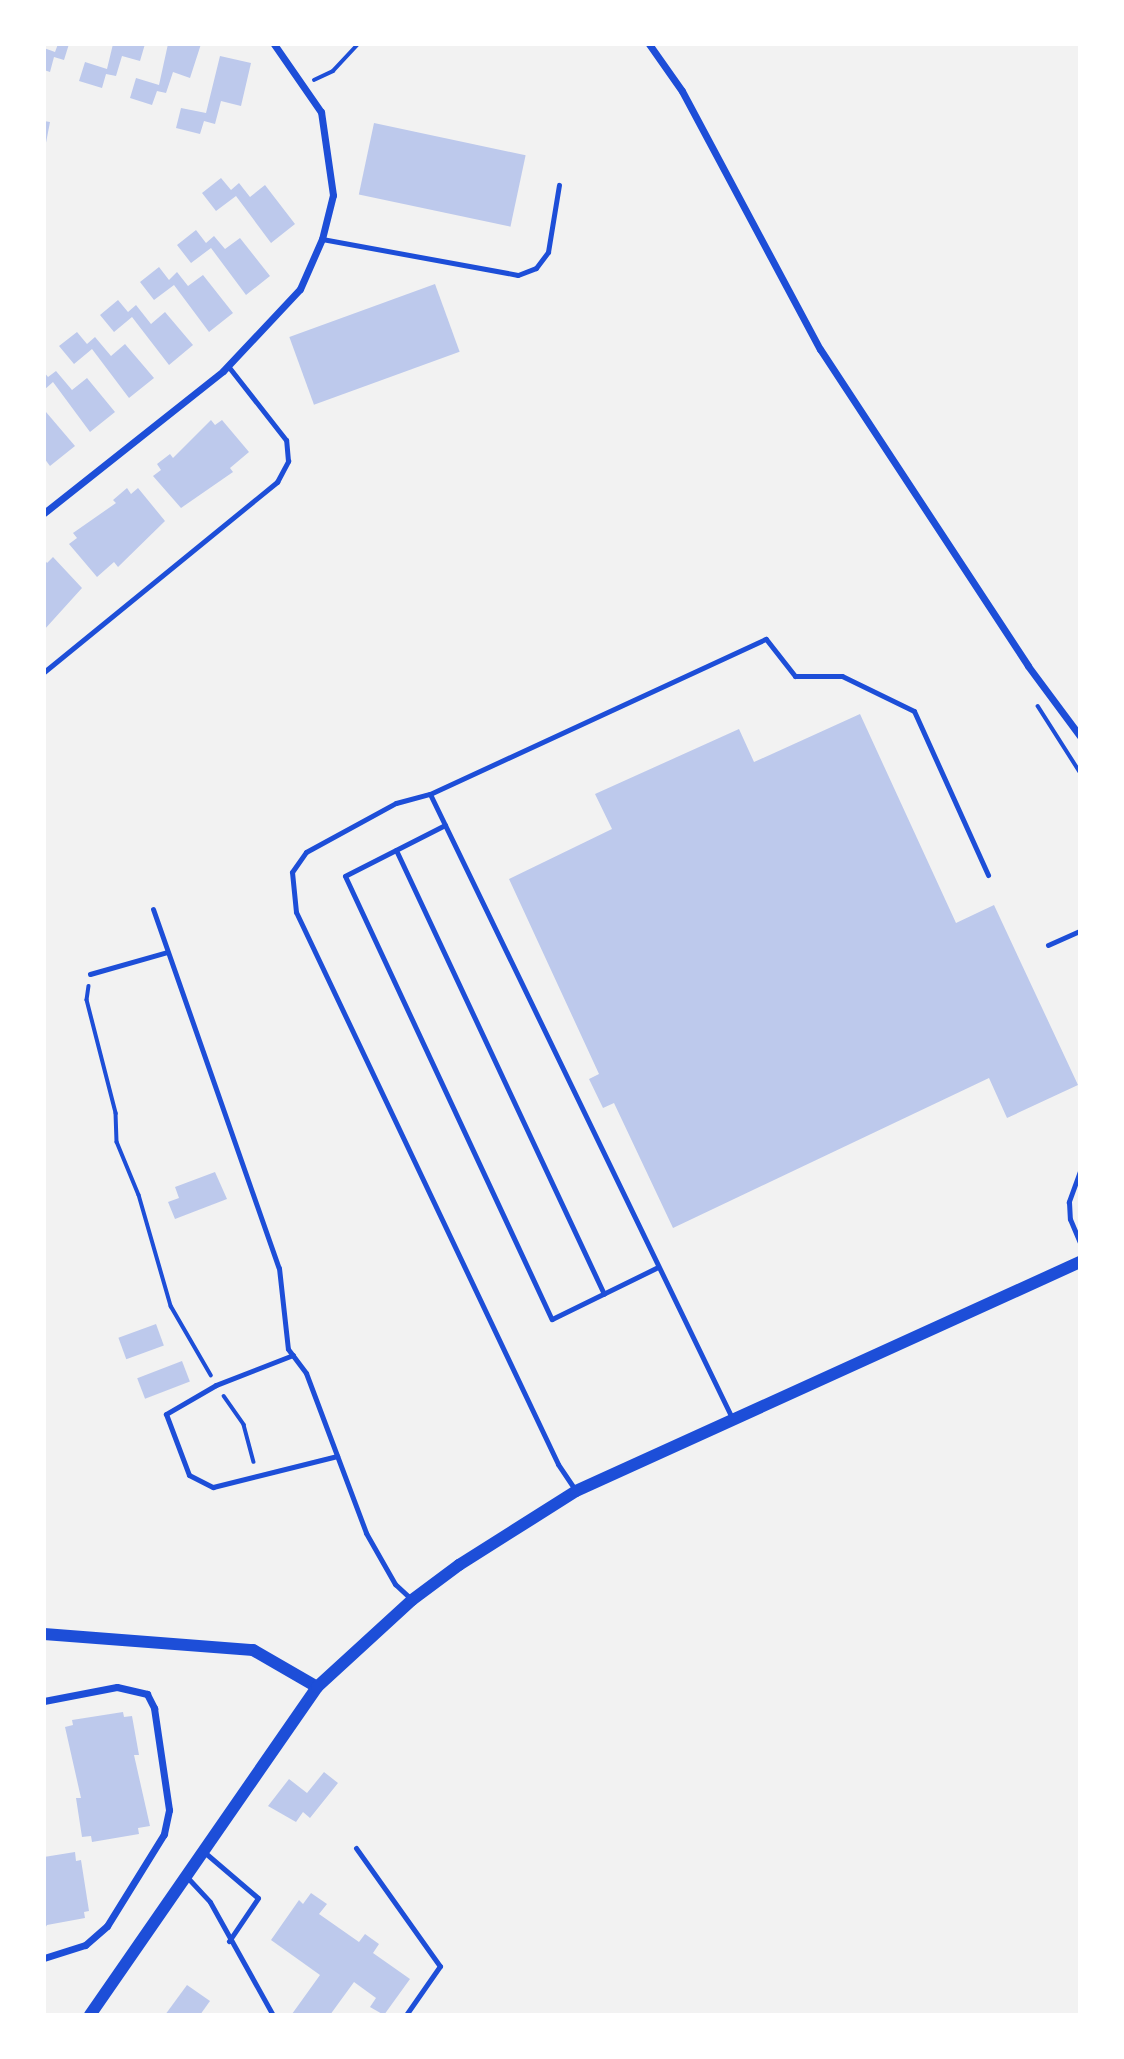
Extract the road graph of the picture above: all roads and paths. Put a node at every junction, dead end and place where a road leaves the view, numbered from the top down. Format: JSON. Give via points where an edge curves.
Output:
{"nodes":[{"id":1,"x":274,"y":44,"type":"edge"},
{"id":2,"x":358,"y":44,"type":"edge"},
{"id":3,"x":649,"y":44,"type":"edge"},
{"id":4,"x":305,"y":84,"type":"junction"},
{"id":5,"x":559,"y":185,"type":"dead end"},
{"id":6,"x":322,"y":239,"type":"junction"},
{"id":7,"x":228,"y":366,"type":"junction"},
{"id":8,"x":44,"y":513,"type":"edge"},
{"id":9,"x":44,"y":672,"type":"edge"},
{"id":10,"x":1080,"y":736,"type":"edge"},
{"id":11,"x":430,"y":794,"type":"junction"},
{"id":12,"x":445,"y":825,"type":"junction"},
{"id":13,"x":396,"y":850,"type":"junction"},
{"id":14,"x":988,"y":875,"type":"dead end"},
{"id":15,"x":153,"y":909,"type":"dead end"},
{"id":16,"x":1080,"y":931,"type":"edge"},
{"id":17,"x":1048,"y":946,"type":"dead end"},
{"id":18,"x":167,"y":952,"type":"junction"},
{"id":19,"x":90,"y":974,"type":"joint"},
{"id":20,"x":1080,"y":1171,"type":"edge"},
{"id":21,"x":1080,"y":1243,"type":"edge"},
{"id":22,"x":1080,"y":1262,"type":"edge"},
{"id":23,"x":659,"y":1267,"type":"junction"},
{"id":24,"x":604,"y":1294,"type":"junction"},
{"id":25,"x":293,"y":1355,"type":"junction"},
{"id":26,"x":216,"y":1385,"type":"junction"},
{"id":27,"x":733,"y":1421,"type":"junction"},
{"id":28,"x":337,"y":1456,"type":"junction"},
{"id":29,"x":254,"y":1462,"type":"dead end"},
{"id":30,"x":576,"y":1492,"type":"junction"},
{"id":31,"x":412,"y":1600,"type":"junction"},
{"id":32,"x":44,"y":1634,"type":"edge"},
{"id":33,"x":317,"y":1687,"type":"junction"},
{"id":34,"x":44,"y":1701,"type":"edge"},
{"id":35,"x":356,"y":1848,"type":"dead end"},
{"id":36,"x":203,"y":1851,"type":"junction"},
{"id":37,"x":186,"y":1876,"type":"junction"},
{"id":38,"x":229,"y":1941,"type":"junction"},
{"id":39,"x":44,"y":1958,"type":"edge"},
{"id":40,"x":90,"y":2015,"type":"edge"},
{"id":41,"x":273,"y":2015,"type":"edge"},
{"id":42,"x":406,"y":2015,"type":"edge"}],
"edges":[{"from":1,"to":4,"type":"street"},
{"from":2,"to":4,"type":"path","via":[[333,71]]},
{"from":3,"to":10,"type":"street","via":[[682,91],[820,349]]},
{"from":4,"to":6,"type":"street","via":[[321,112],[333,195]]},
{"from":5,"to":6,"type":"lane","via":[[548,252],[536,268],[518,275]]},
{"from":6,"to":7,"type":"street","via":[[300,289]]},
{"from":7,"to":8,"type":"street"},
{"from":7,"to":9,"type":"lane","via":[[286,439],[288,461],[277,482]]},
{"from":11,"to":12,"type":"lane"},
{"from":11,"to":14,"type":"lane","via":[[766,639],[795,676],[842,676],[914,711]]},
{"from":11,"to":30,"type":"lane","via":[[396,803],[306,852],[292,872],[296,912],[558,1464]]},
{"from":12,"to":13,"type":"lane"},
{"from":12,"to":23,"type":"lane"},
{"from":13,"to":24,"type":"lane"},
{"from":13,"to":24,"type":"lane","via":[[345,876],[552,1319]]},
{"from":15,"to":18,"type":"lane"},
{"from":16,"to":17,"type":"lane"},
{"from":18,"to":19,"type":"lane"},
{"from":18,"to":25,"type":"lane","via":[[279,1268],[288,1349]]},
{"from":19,"to":26,"type":"path","via":[[87,1000],[116,1113],[117,1142],[139,1195],[171,1306]]},
{"from":20,"to":21,"type":"lane","via":[[1069,1202]]},
{"from":22,"to":27,"type":"street"},
{"from":23,"to":24,"type":"lane"},
{"from":23,"to":27,"type":"lane"},
{"from":25,"to":26,"type":"lane"},
{"from":25,"to":28,"type":"lane","via":[[306,1373]]},
{"from":26,"to":28,"type":"lane","via":[[166,1414],[189,1475],[214,1487]]},
{"from":26,"to":29,"type":"path","via":[[244,1424]]},
{"from":27,"to":30,"type":"street"},
{"from":28,"to":31,"type":"lane","via":[[382,1563]]},
{"from":30,"to":31,"type":"street","via":[[459,1564]]},
{"from":31,"to":33,"type":"street"},
{"from":32,"to":33,"type":"street","via":[[253,1650]]},
{"from":33,"to":36,"type":"street"},
{"from":34,"to":39,"type":"street","via":[[117,1687],[147,1694],[154,1708],[169,1810],[164,1834],[107,1926],[85,1945]]},
{"from":35,"to":42,"type":"lane","via":[[440,1966]]},
{"from":36,"to":37,"type":"street"},
{"from":36,"to":38,"type":"lane","via":[[258,1898]]},
{"from":37,"to":38,"type":"lane","via":[[210,1902]]},
{"from":37,"to":40,"type":"street"},
{"from":38,"to":41,"type":"lane"}]}
